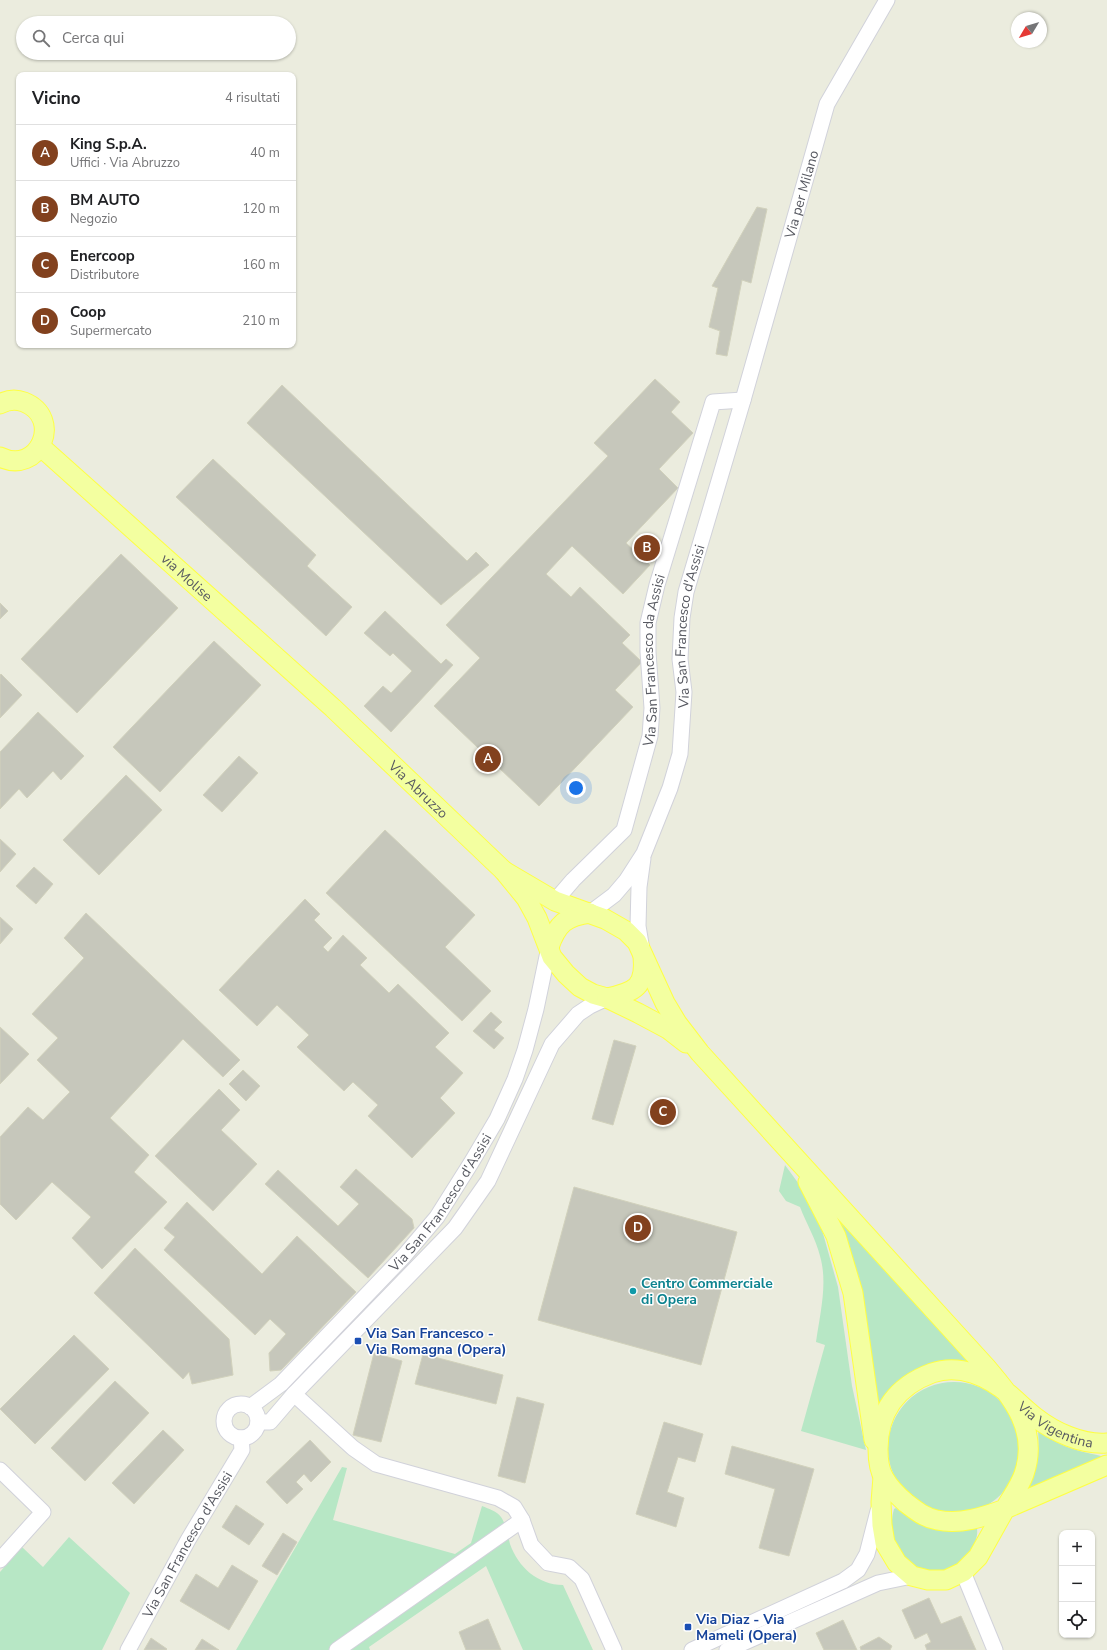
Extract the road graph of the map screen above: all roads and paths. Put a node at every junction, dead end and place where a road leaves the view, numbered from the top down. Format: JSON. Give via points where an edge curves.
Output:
{"nodes":[{"id":1,"x":887,"y":0,"type":"edge"},
{"id":2,"x":744,"y":400,"type":"junction"},
{"id":3,"x":0,"y":404,"type":"edge"},
{"id":4,"x":40,"y":446,"type":"junction"},
{"id":5,"x":0,"y":457,"type":"edge"},
{"id":6,"x":333,"y":708,"type":"joint"},
{"id":7,"x":644,"y":853,"type":"junction"},
{"id":8,"x":504,"y":871,"type":"junction"},
{"id":9,"x":555,"y":902,"type":"junction"},
{"id":10,"x":590,"y":913,"type":"junction"},
{"id":11,"x":549,"y":947,"type":"junction"},
{"id":12,"x":643,"y":955,"type":"junction"},
{"id":13,"x":607,"y":998,"type":"junction"},
{"id":14,"x":700,"y":1053,"type":"junction"},
{"id":15,"x":797,"y":1159,"type":"junction"},
{"id":16,"x":294,"y":1394,"type":"junction"},
{"id":17,"x":1010,"y":1394,"type":"junction"},
{"id":18,"x":250,"y":1407,"type":"junction"},
{"id":19,"x":258,"y":1422,"type":"junction"},
{"id":20,"x":241,"y":1438,"type":"junction"},
{"id":21,"x":1107,"y":1443,"type":"edge"},
{"id":22,"x":878,"y":1456,"type":"junction"},
{"id":23,"x":1107,"y":1465,"type":"edge"},
{"id":24,"x":0,"y":1470,"type":"edge"},
{"id":25,"x":883,"y":1477,"type":"junction"},
{"id":26,"x":881,"y":1502,"type":"junction"},
{"id":27,"x":1005,"y":1509,"type":"junction"},
{"id":28,"x":522,"y":1520,"type":"junction"},
{"id":29,"x":0,"y":1560,"type":"edge"},
{"id":30,"x":963,"y":1572,"type":"junction"},
{"id":31,"x":912,"y":1576,"type":"junction"},
{"id":32,"x":128,"y":1650,"type":"edge"},
{"id":33,"x":337,"y":1650,"type":"edge"},
{"id":34,"x":614,"y":1650,"type":"edge"},
{"id":35,"x":692,"y":1650,"type":"edge"},
{"id":36,"x":726,"y":1650,"type":"edge"},
{"id":37,"x":995,"y":1650,"type":"edge"}],
"edges":[{"from":1,"to":2,"type":"street","name":"Via per Milano","via":[[827,104]]},
{"from":2,"to":7,"type":"street","name":"Via San Francesco d'Assisi","via":[[686,592],[680,659],[684,692],[680,754],[670,788]]},
{"from":2,"to":9,"type":"street","name":"Via San Francesco da Assisi","via":[[713,402],[657,585],[648,623],[652,708],[650,736],[624,830],[573,880]]},
{"from":3,"to":4,"type":"main road","via":[[11,400],[21,401],[37,410],[44,428]]},
{"from":4,"to":5,"type":"main road","via":[[34,454],[25,459],[15,461]]},
{"from":4,"to":6,"type":"main road","name":"via Molise"},
{"from":6,"to":8,"type":"main road","name":"Via Abruzzo"},
{"from":7,"to":10,"type":"street","name":"Via San Francesco d'Assisi","via":[[614,895]]},
{"from":7,"to":12,"type":"street","name":"Via San Francesco d'Assisi","via":[[639,887],[638,926]]},
{"from":8,"to":9,"type":"main road","name":"Via Abruzzo"},
{"from":8,"to":11,"type":"main road","name":"Via Abruzzo","via":[[526,898]]},
{"from":9,"to":10,"type":"main road","name":"Via Abruzzo"},
{"from":10,"to":11,"type":"main road","via":[[576,915],[562,922],[553,934]]},
{"from":10,"to":12,"type":"main road","via":[[626,931],[637,942]]},
{"from":11,"to":13,"type":"main road","via":[[552,957],[580,987]]},
{"from":11,"to":18,"type":"street","name":"Via San Francesco d'Assisi","via":[[536,1009],[515,1079],[497,1119],[437,1217],[404,1256],[281,1384]]},
{"from":12,"to":13,"type":"main road","via":[[644,968],[640,983],[631,992]]},
{"from":12,"to":14,"type":"main road","via":[[665,1003]]},
{"from":13,"to":14,"type":"main road","via":[[668,1029]]},
{"from":13,"to":16,"type":"street","name":"Via San Francesco d'Assisi","via":[[578,1014],[552,1044],[488,1182],[455,1228]]},
{"from":14,"to":15,"type":"main road"},
{"from":15,"to":17,"type":"main road"},
{"from":15,"to":22,"type":"main road","via":[[836,1236],[853,1293],[871,1425]]},
{"from":16,"to":19,"type":"street","name":"Via San Francesco d'Assisi","via":[[270,1422]]},
{"from":16,"to":28,"type":"street","via":[[353,1448],[376,1464],[498,1498],[514,1507]]},
{"from":17,"to":21,"type":"main road","name":"Via Vigentina","via":[[1034,1417],[1055,1431],[1094,1444]]},
{"from":17,"to":22,"type":"main road","via":[[988,1379],[970,1372],[949,1369],[920,1378],[896,1396],[885,1412],[878,1433]]},
{"from":17,"to":27,"type":"main road","via":[[1024,1421],[1029,1448],[1024,1474]]},
{"from":18,"to":19,"type":"street","via":[[257,1415]]},
{"from":18,"to":20,"type":"street","via":[[234,1406],[224,1420],[228,1431]]},
{"from":19,"to":20,"type":"street","via":[[252,1434]]},
{"from":20,"to":32,"type":"street","name":"Via San Francesco d'Assisi","via":[[242,1450],[188,1540]]},
{"from":22,"to":25,"type":"main road"},
{"from":23,"to":27,"type":"main road"},
{"from":24,"to":29,"type":"street","via":[[43,1512]]},
{"from":25,"to":26,"type":"main road"},
{"from":25,"to":27,"type":"main road","via":[[898,1497],[917,1512],[937,1520],[963,1521]]},
{"from":26,"to":31,"type":"main road","via":[[885,1543],[897,1563]]},
{"from":26,"to":35,"type":"street","via":[[867,1554],[858,1570],[843,1581]]},
{"from":27,"to":30,"type":"main road","via":[[978,1557]]},
{"from":28,"to":33,"type":"street"},
{"from":28,"to":34,"type":"street","via":[[531,1545],[548,1562],[569,1567],[582,1579]]},
{"from":30,"to":31,"type":"main road","via":[[946,1580],[928,1580]]},
{"from":30,"to":37,"type":"street"},
{"from":31,"to":36,"type":"street","via":[[878,1583]]}]}
